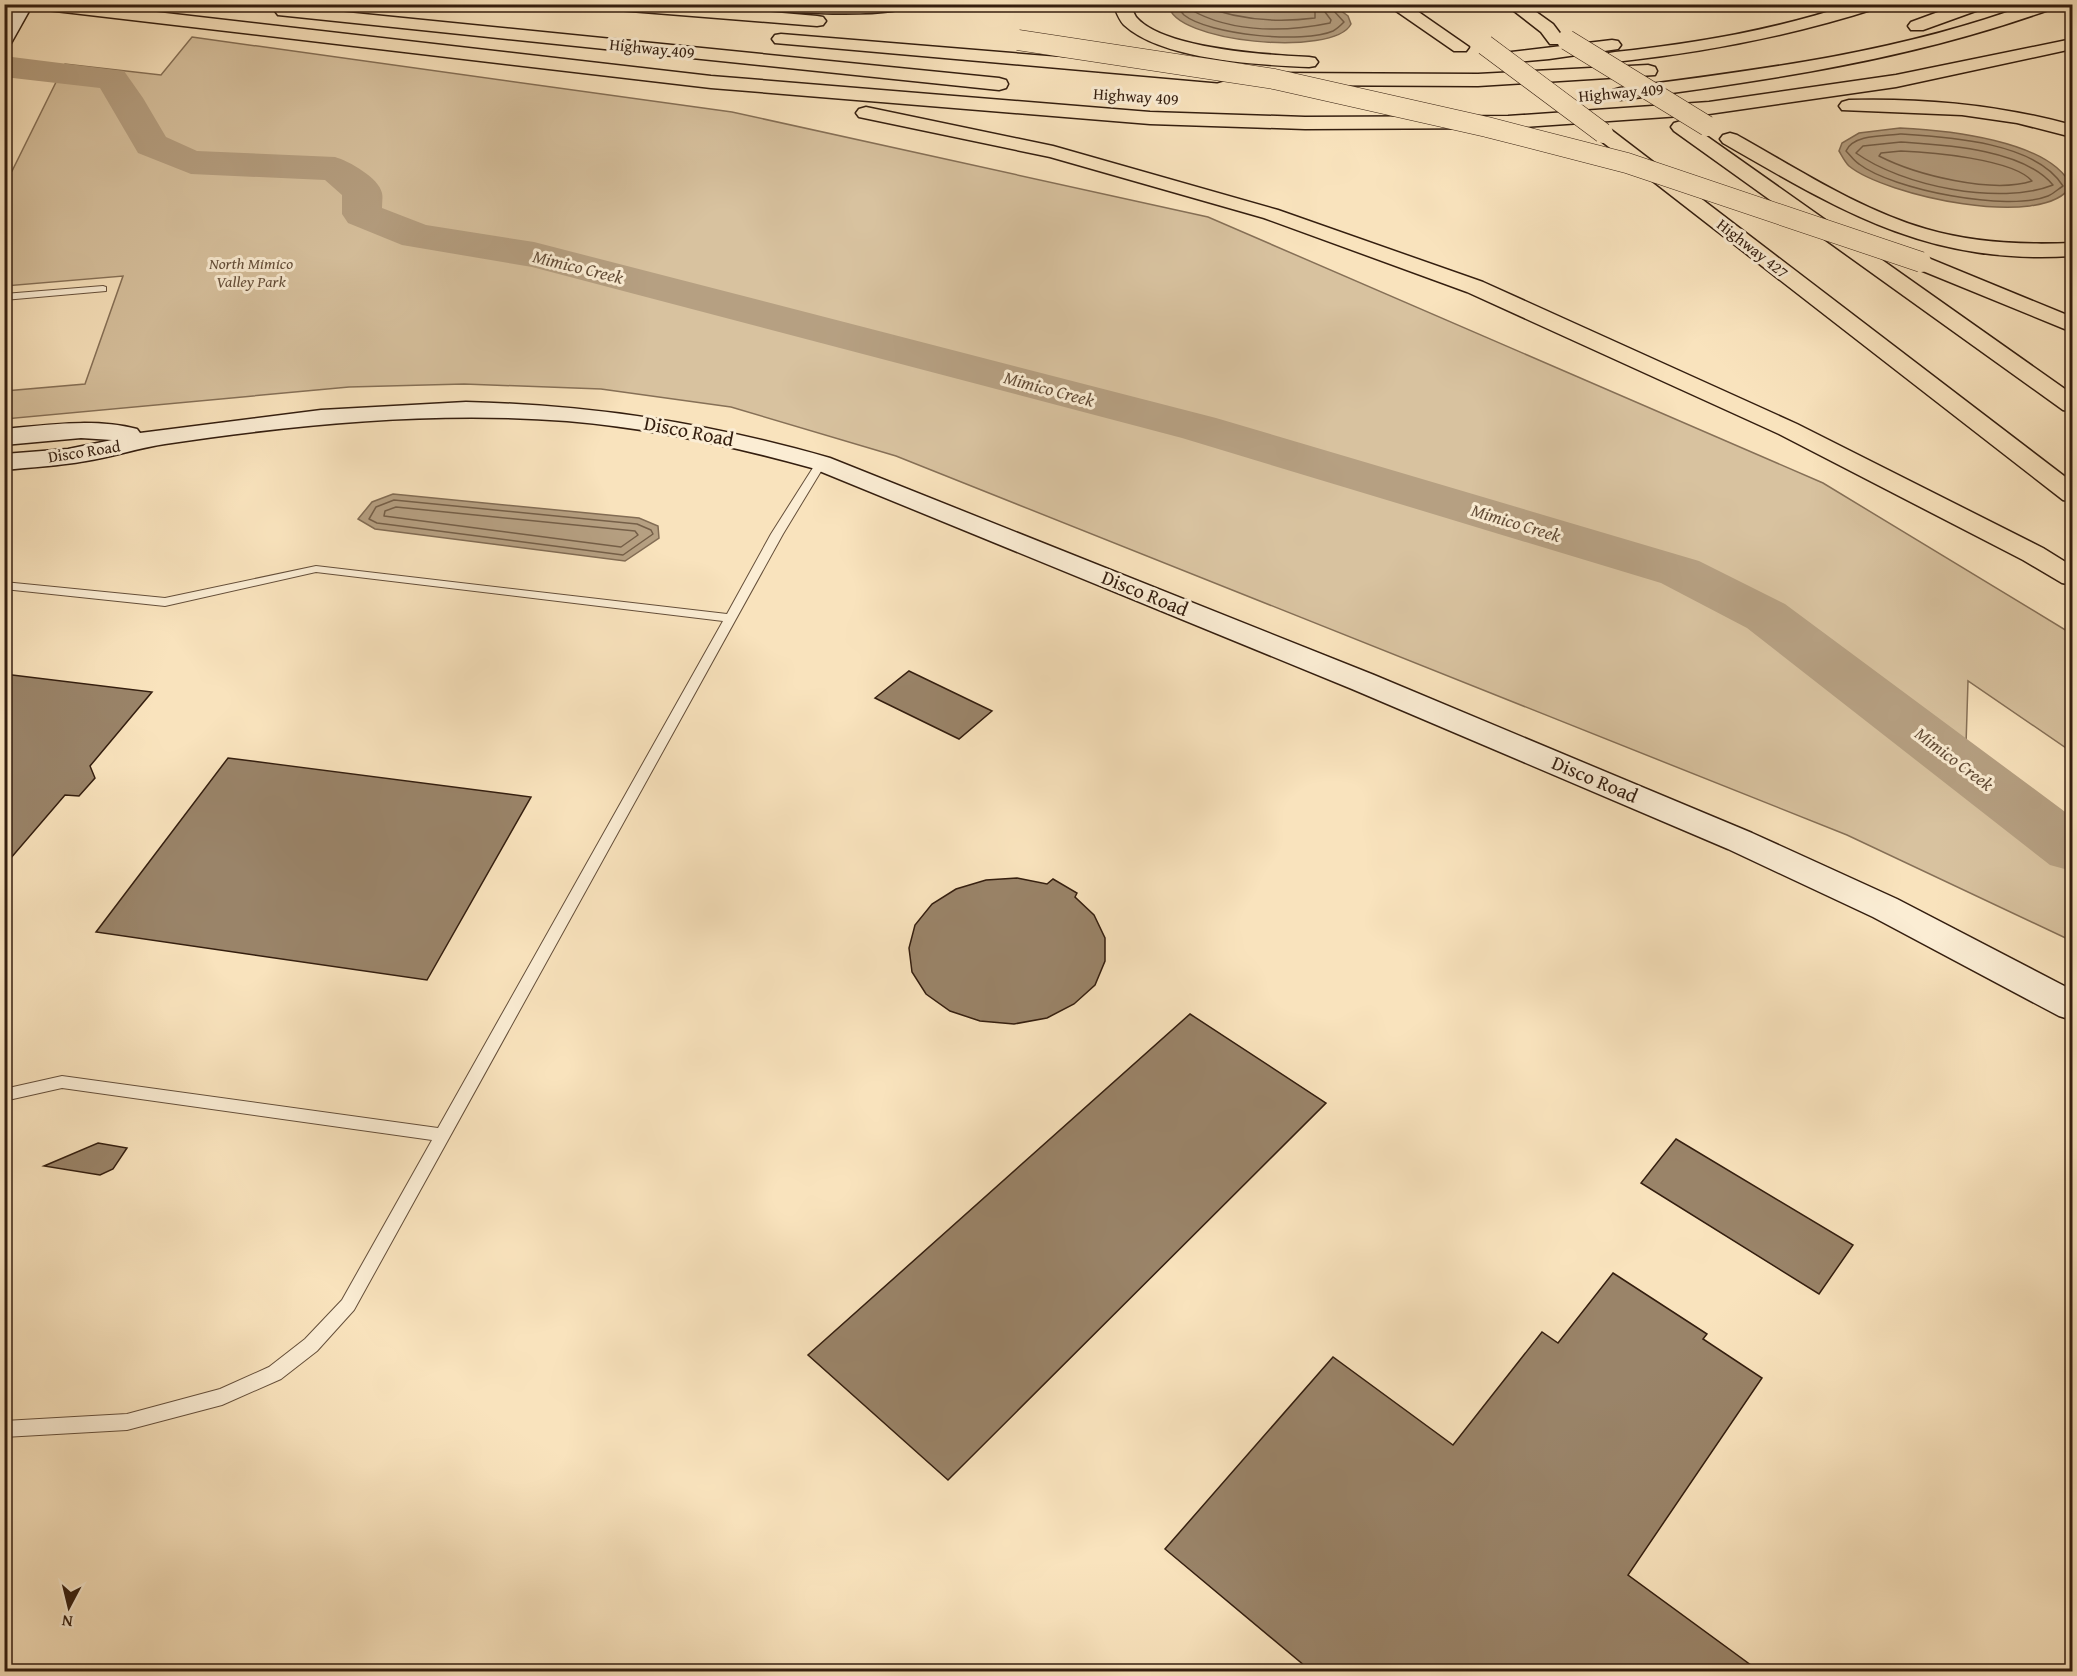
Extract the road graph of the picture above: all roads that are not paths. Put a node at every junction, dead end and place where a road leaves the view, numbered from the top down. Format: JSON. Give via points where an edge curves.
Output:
{"nodes":[{"id":1,"x":25,"y":4,"type":"edge"},
{"id":2,"x":378,"y":4,"type":"edge"},
{"id":3,"x":605,"y":4,"type":"edge"},
{"id":4,"x":734,"y":4,"type":"edge"},
{"id":5,"x":905,"y":4,"type":"edge"},
{"id":6,"x":1121,"y":4,"type":"edge"},
{"id":7,"x":1394,"y":4,"type":"edge"},
{"id":8,"x":1514,"y":4,"type":"edge"},
{"id":9,"x":1978,"y":4,"type":"edge"},
{"id":10,"x":43,"y":5,"type":"edge"},
{"id":11,"x":264,"y":9,"type":"dead end"},
{"id":12,"x":2053,"y":10,"type":"edge"},
{"id":13,"x":453,"y":11,"type":"dead end"},
{"id":14,"x":1876,"y":11,"type":"edge"},
{"id":15,"x":859,"y":25,"type":"dead end"},
{"id":16,"x":1714,"y":26,"type":"dead end"},
{"id":17,"x":1557,"y":36,"type":"junction"},
{"id":18,"x":762,"y":38,"type":"dead end"},
{"id":19,"x":996,"y":38,"type":"dead end"},
{"id":20,"x":5,"y":39,"type":"edge"},
{"id":21,"x":2073,"y":44,"type":"edge"},
{"id":22,"x":1460,"y":46,"type":"junction"},
{"id":23,"x":1568,"y":77,"type":"junction"},
{"id":24,"x":711,"y":82,"type":"junction"},
{"id":25,"x":1014,"y":86,"type":"dead end"},
{"id":26,"x":1606,"y":95,"type":"dead end"},
{"id":27,"x":1529,"y":99,"type":"dead end"},
{"id":28,"x":1464,"y":102,"type":"dead end"},
{"id":29,"x":1299,"y":103,"type":"dead end"},
{"id":30,"x":1577,"y":103,"type":"junction"},
{"id":31,"x":1708,"y":117,"type":"junction"},
{"id":32,"x":2073,"y":131,"type":"edge"},
{"id":33,"x":2073,"y":250,"type":"edge"},
{"id":34,"x":103,"y":289,"type":"dead end"},
{"id":35,"x":4,"y":297,"type":"edge"},
{"id":36,"x":2073,"y":325,"type":"edge"},
{"id":37,"x":2073,"y":405,"type":"edge"},
{"id":38,"x":162,"y":436,"type":"junction"},
{"id":39,"x":4,"y":437,"type":"edge"},
{"id":40,"x":4,"y":462,"type":"edge"},
{"id":41,"x":821,"y":463,"type":"junction"},
{"id":42,"x":2073,"y":494,"type":"edge"},
{"id":43,"x":2073,"y":577,"type":"edge"},
{"id":44,"x":4,"y":585,"type":"edge"},
{"id":45,"x":730,"y":618,"type":"junction"},
{"id":46,"x":2073,"y":1006,"type":"edge"},
{"id":47,"x":4,"y":1095,"type":"edge"},
{"id":48,"x":444,"y":1135,"type":"junction"},
{"id":49,"x":4,"y":1429,"type":"edge"}],
"edges":[{"from":1,"to":20,"type":"main road"},
{"from":2,"to":13,"type":"highway"},
{"from":3,"to":15,"type":"highway"},
{"from":4,"to":5,"type":"highway","via":[[854,8]]},
{"from":6,"to":14,"type":"highway","via":[[1123,13],[1146,32],[1174,44],[1221,54],[1280,61],[1538,65],[1682,49]]},
{"from":7,"to":22,"type":"highway"},
{"from":8,"to":17,"type":"highway"},
{"from":9,"to":23,"type":"highway","name":"Highway 409","via":[[1878,38],[1809,53],[1712,67]]},
{"from":10,"to":24,"type":"highway"},
{"from":11,"to":25,"type":"highway","name":"Highway 409"},
{"from":12,"to":26,"type":"highway","name":"Highway 409","via":[[1943,48]]},
{"from":14,"to":23,"type":"highway","via":[[1795,42]]},
{"from":16,"to":22,"type":"highway","via":[[1550,54]]},
{"from":17,"to":31,"type":"highway","bridge":true},
{"from":17,"to":37,"type":"highway"},
{"from":18,"to":23,"type":"highway","name":"Highway 409","via":[[1269,79]]},
{"from":19,"to":36,"type":"highway","bridge":true,"via":[[1274,79],[1487,127],[1627,164],[1922,262]]},
{"from":21,"to":31,"type":"highway"},
{"from":22,"to":30,"type":"highway","bridge":true},
{"from":22,"to":30,"type":"highway","name":"Highway 427","bridge":true,"via":[[1485,45]]},
{"from":24,"to":31,"type":"highway","via":[[1150,118],[1305,123]]},
{"from":24,"to":43,"type":"highway","via":[[744,92],[1053,152],[1271,214],[1475,287],[1788,429]]},
{"from":27,"to":30,"type":"highway","name":"Highway 409"},
{"from":28,"to":29,"type":"highway"},
{"from":30,"to":42,"type":"highway","name":"Highway 427","bridge":true,"via":[[1603,133]]},
{"from":31,"to":32,"type":"highway","via":[[1774,109],[1948,106],[2019,117]]},
{"from":31,"to":33,"type":"highway","via":[[1822,192],[1891,224],[1977,246]]},
{"from":34,"to":35,"type":"lane"},
{"from":38,"to":39,"type":"main road","name":"Disco Road","via":[[81,430]]},
{"from":38,"to":40,"type":"main road","name":"Disco Road","via":[[77,455]]},
{"from":38,"to":41,"type":"main road","name":"Disco Road","via":[[413,411],[550,412],[696,430]]},
{"from":41,"to":45,"type":"lane"},
{"from":41,"to":46,"type":"main road","name":"Disco Road","via":[[1353,678],[1740,841],[1885,909]]},
{"from":44,"to":45,"type":"lane","via":[[165,602],[316,569]]},
{"from":45,"to":48,"type":"lane"},
{"from":47,"to":48,"type":"lane","via":[[62,1082]]},
{"from":48,"to":49,"type":"lane","via":[[348,1305],[311,1345],[275,1373],[222,1397],[127,1422]]}]}
